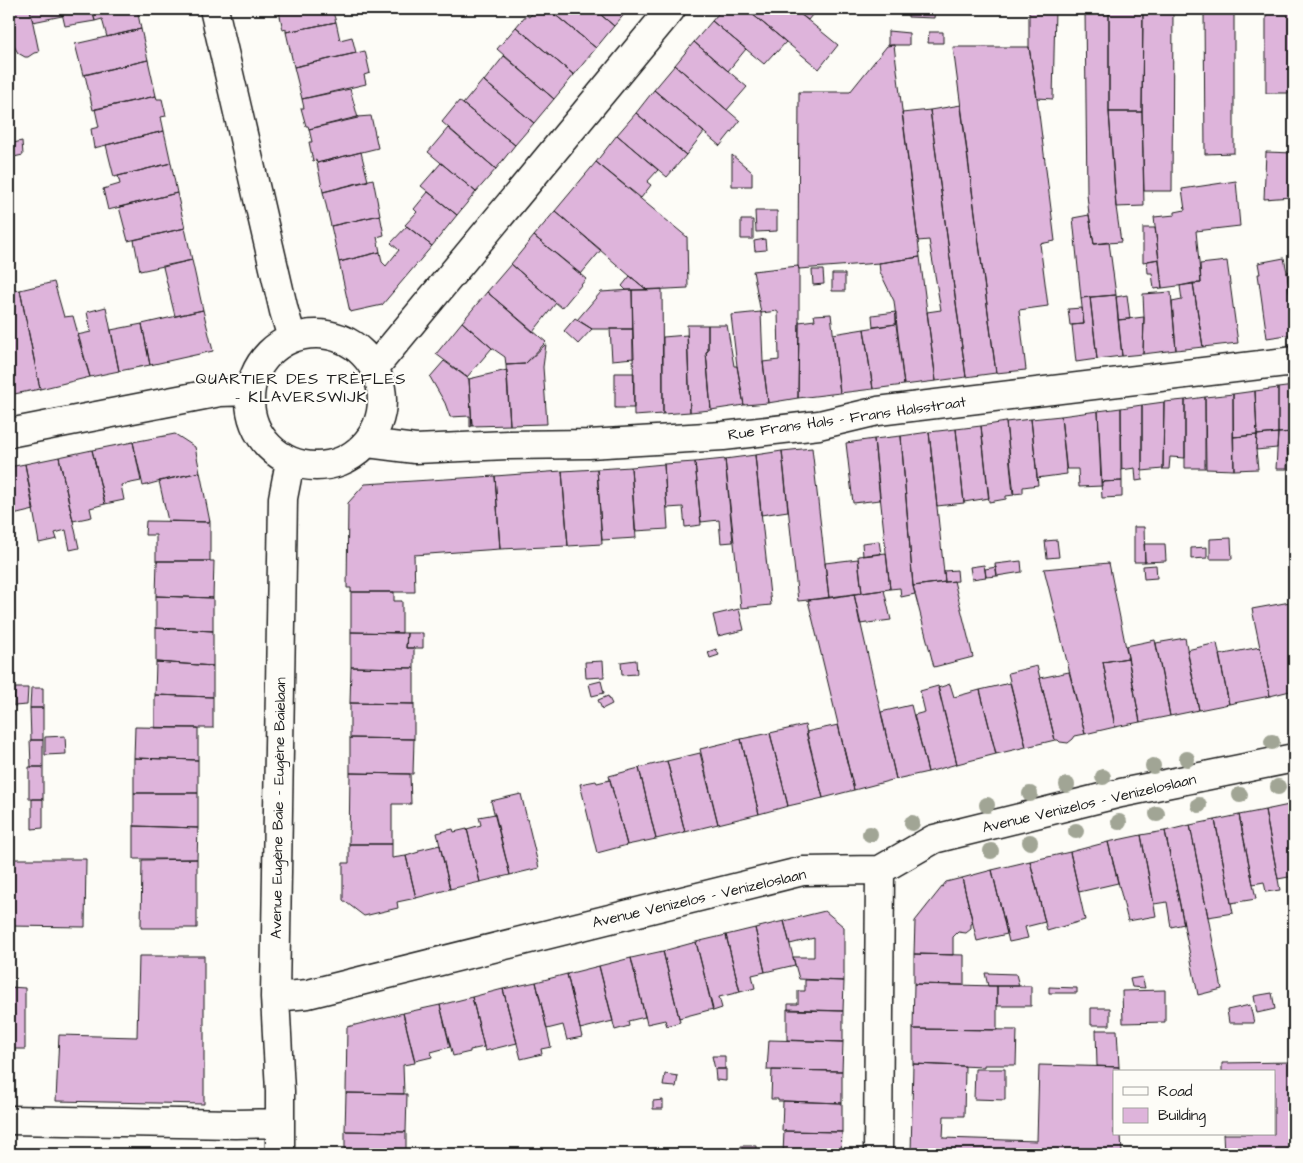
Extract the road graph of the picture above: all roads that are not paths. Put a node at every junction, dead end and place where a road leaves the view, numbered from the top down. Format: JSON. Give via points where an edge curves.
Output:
{"nodes":[{"id":1,"x":214,"y":9,"type":"edge"},
{"id":2,"x":670,"y":9,"type":"edge"},
{"id":3,"x":292,"y":338,"type":"junction"},
{"id":4,"x":1294,"y":361,"type":"edge"},
{"id":5,"x":374,"y":367,"type":"junction"},
{"id":6,"x":250,"y":391,"type":"junction"},
{"id":7,"x":9,"y":433,"type":"edge"},
{"id":8,"x":368,"y":442,"type":"junction"},
{"id":9,"x":290,"y":462,"type":"junction"},
{"id":10,"x":1294,"y":758,"type":"edge"},
{"id":11,"x":880,"y":870,"type":"junction"},
{"id":12,"x":275,"y":997,"type":"junction"},
{"id":13,"x":9,"y":1120,"type":"edge"},
{"id":14,"x":280,"y":1123,"type":"junction"},
{"id":15,"x":280,"y":1154,"type":"edge"},
{"id":16,"x":878,"y":1154,"type":"edge"}],
"edges":[{"from":1,"to":3,"type":"street"},
{"from":2,"to":5,"type":"street"},
{"from":3,"to":5,"type":"street","via":[[310,334],[329,335],[347,341],[363,352]]},
{"from":3,"to":6,"type":"street","via":[[264,359]]},
{"from":4,"to":8,"type":"street","name":"Rue Frans Hals - Frans Halsstraat","via":[[878,411],[819,424],[723,436],[415,449]]},
{"from":5,"to":8,"type":"street","via":[[383,392],[381,419]]},
{"from":6,"to":7,"type":"street","via":[[220,392]]},
{"from":6,"to":9,"type":"street","via":[[254,426],[275,453]]},
{"from":8,"to":9,"type":"street","via":[[352,457],[332,465],[311,467]]},
{"from":9,"to":12,"type":"street","name":"Avenue Eugène Baie - Eugène Baielaan","via":[[283,498]]},
{"from":10,"to":11,"type":"street","name":"Avenue Venizelos - Venizeloslaan","via":[[1121,793],[934,839]]},
{"from":11,"to":12,"type":"street","name":"Avenue Venizelos - Venizeloslaan","via":[[803,871],[308,994]]},
{"from":11,"to":16,"type":"street"},
{"from":12,"to":14,"type":"street","name":"Avenue Eugène Baie - Eugène Baielaan"},
{"from":13,"to":14,"type":"street"},
{"from":14,"to":15,"type":"street","name":"Avenue Eugène Baie - Eugène Baielaan"}]}
